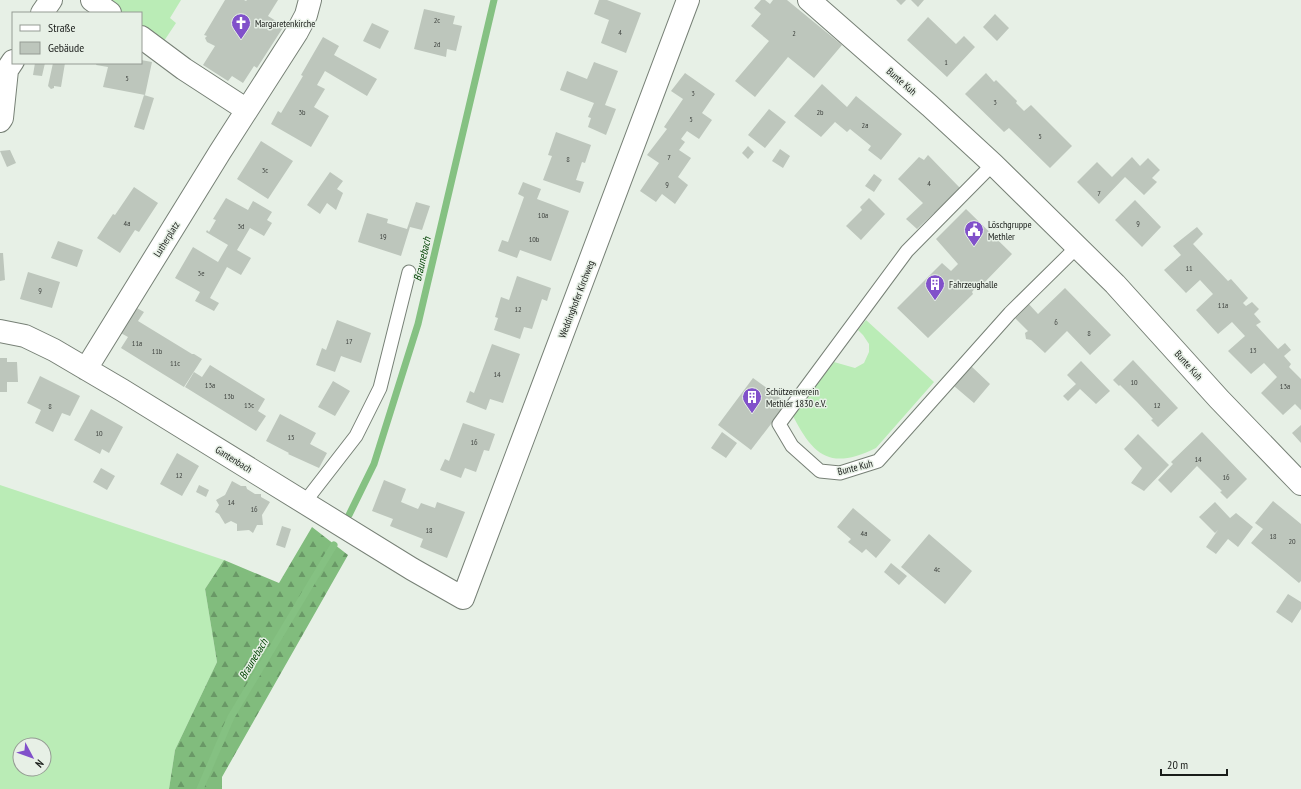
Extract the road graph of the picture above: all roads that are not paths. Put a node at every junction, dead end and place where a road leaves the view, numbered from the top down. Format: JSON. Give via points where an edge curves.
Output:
{"nodes":[{"id":1,"x":51,"y":0,"type":"edge"},
{"id":2,"x":92,"y":0,"type":"edge"},
{"id":3,"x":310,"y":0,"type":"edge"},
{"id":4,"x":688,"y":0,"type":"edge"},
{"id":5,"x":809,"y":0,"type":"edge"},
{"id":6,"x":43,"y":12,"type":"edge"},
{"id":7,"x":109,"y":12,"type":"edge"},
{"id":8,"x":142,"y":38,"type":"edge"},
{"id":9,"x":12,"y":62,"type":"edge"},
{"id":10,"x":247,"y":110,"type":"junction"},
{"id":11,"x":0,"y":121,"type":"edge"},
{"id":12,"x":993,"y":164,"type":"junction"},
{"id":13,"x":1077,"y":247,"type":"junction"},
{"id":14,"x":409,"y":272,"type":"dead end"},
{"id":15,"x":0,"y":331,"type":"edge"},
{"id":16,"x":86,"y":369,"type":"junction"},
{"id":17,"x":1301,"y":484,"type":"edge"},
{"id":18,"x":304,"y":503,"type":"junction"},
{"id":19,"x":463,"y":598,"type":"joint"}],
"edges":[{"from":1,"to":6,"type":"street"},
{"from":2,"to":7,"type":"street"},
{"from":3,"to":10,"type":"street","name":"Lutherplatz","via":[[297,32]]},
{"from":4,"to":19,"type":"street","name":"Weddinghofer Kirchweg"},
{"from":5,"to":12,"type":"street","name":"Bunte Kuh"},
{"from":8,"to":10,"type":"street"},
{"from":9,"to":11,"type":"street","via":[[7,70]]},
{"from":10,"to":16,"type":"street","name":"Lutherplatz"},
{"from":12,"to":13,"type":"street","name":"Bunte Kuh"},
{"from":12,"to":13,"type":"lane","name":"Bunte Kuh","via":[[908,250],[779,424],[792,446],[820,471],[840,473],[878,461],[1010,312]]},
{"from":13,"to":17,"type":"street","name":"Bunte Kuh","via":[[1115,284],[1219,399]]},
{"from":14,"to":18,"type":"lane","via":[[380,388],[356,436]]},
{"from":15,"to":16,"type":"street","name":"Gantenbach","via":[[25,336]]},
{"from":16,"to":18,"type":"street","name":"Gantenbach"},
{"from":18,"to":19,"type":"street","name":"Gantenbach"}]}
